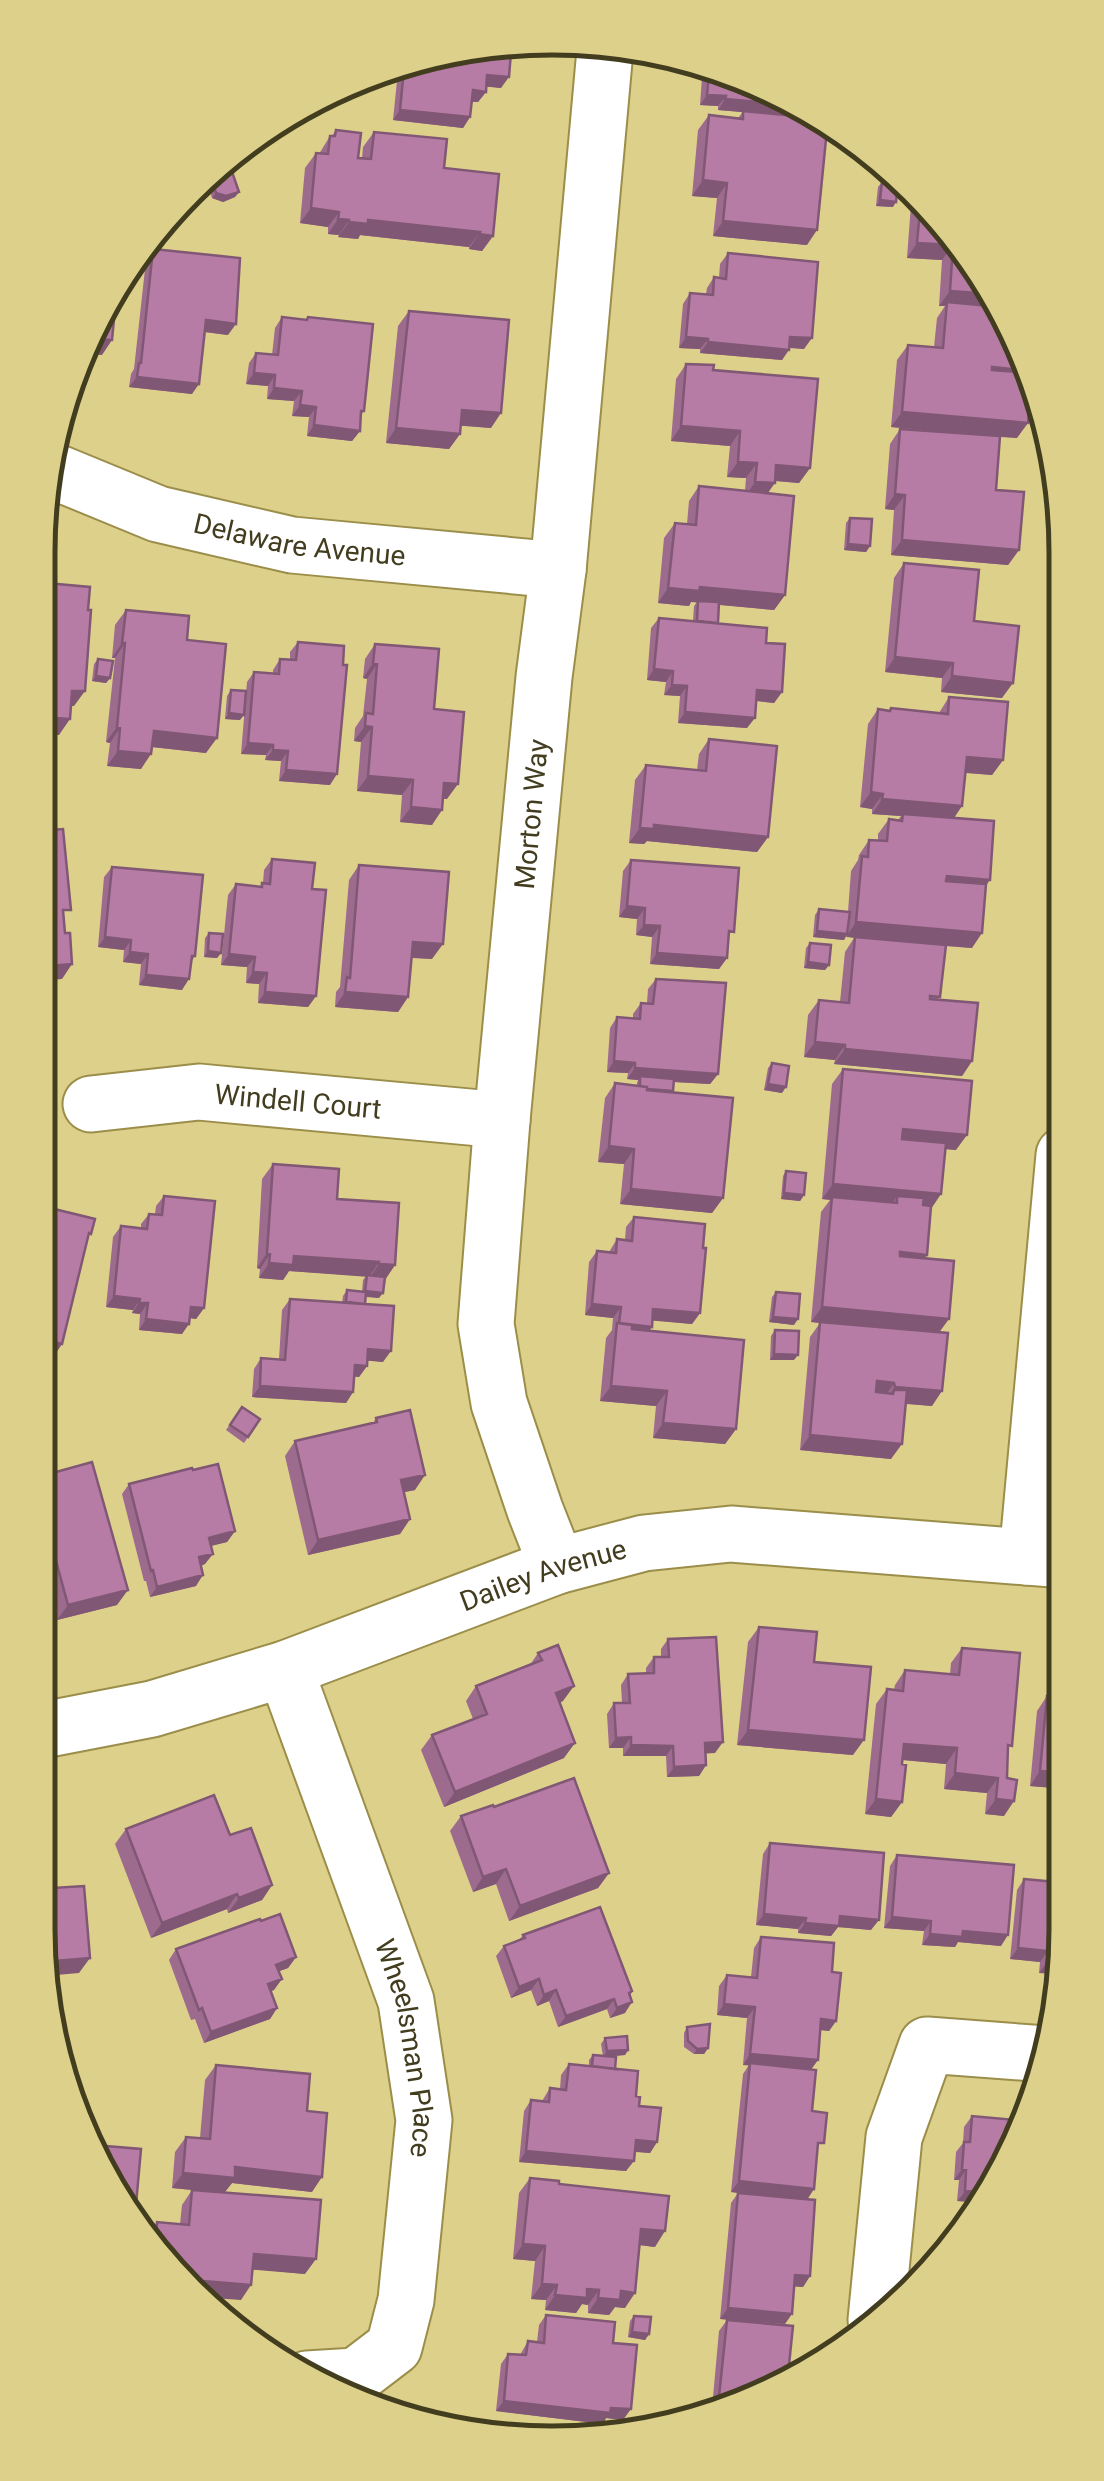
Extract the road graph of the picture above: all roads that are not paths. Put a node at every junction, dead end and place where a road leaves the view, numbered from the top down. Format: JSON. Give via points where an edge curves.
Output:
{"nodes":[{"id":1,"x":603,"y":58,"type":"edge"},
{"id":2,"x":61,"y":474,"type":"edge"},
{"id":3,"x":558,"y":570,"type":"junction"},
{"id":4,"x":91,"y":1104,"type":"dead end"},
{"id":5,"x":502,"y":1120,"type":"junction"},
{"id":6,"x":1049,"y":1492,"type":"edge"},
{"id":7,"x":1046,"y":1559,"type":"edge"},
{"id":8,"x":558,"y":1566,"type":"junction"},
{"id":9,"x":286,"y":1669,"type":"junction"},
{"id":10,"x":55,"y":1728,"type":"edge"},
{"id":11,"x":1033,"y":2053,"type":"edge"},
{"id":12,"x":877,"y":2305,"type":"edge"},
{"id":13,"x":338,"y":2378,"type":"edge"}],
"edges":[{"from":1,"to":3,"type":"street","name":"Morton Way"},
{"from":2,"to":3,"type":"street","name":"Delaware Avenue","via":[[158,514],[292,545]]},
{"from":3,"to":5,"type":"street","name":"Morton Way"},
{"from":4,"to":5,"type":"street","name":"Windell Court","via":[[199,1092]]},
{"from":5,"to":8,"type":"street","name":"Morton Way","via":[[486,1324],[499,1403]]},
{"from":6,"to":7,"type":"street"},
{"from":7,"to":8,"type":"street","name":"Dailey Avenue","via":[[731,1534],[644,1543]]},
{"from":8,"to":9,"type":"street","name":"Dailey Avenue"},
{"from":9,"to":10,"type":"street","name":"Dailey Avenue","via":[[152,1709]]},
{"from":9,"to":13,"type":"street","name":"Wheelsman Place","via":[[406,2001],[424,2120],[406,2300],[394,2347],[356,2376]]},
{"from":11,"to":12,"type":"street","via":[[927,2046],[894,2136]]}]}
